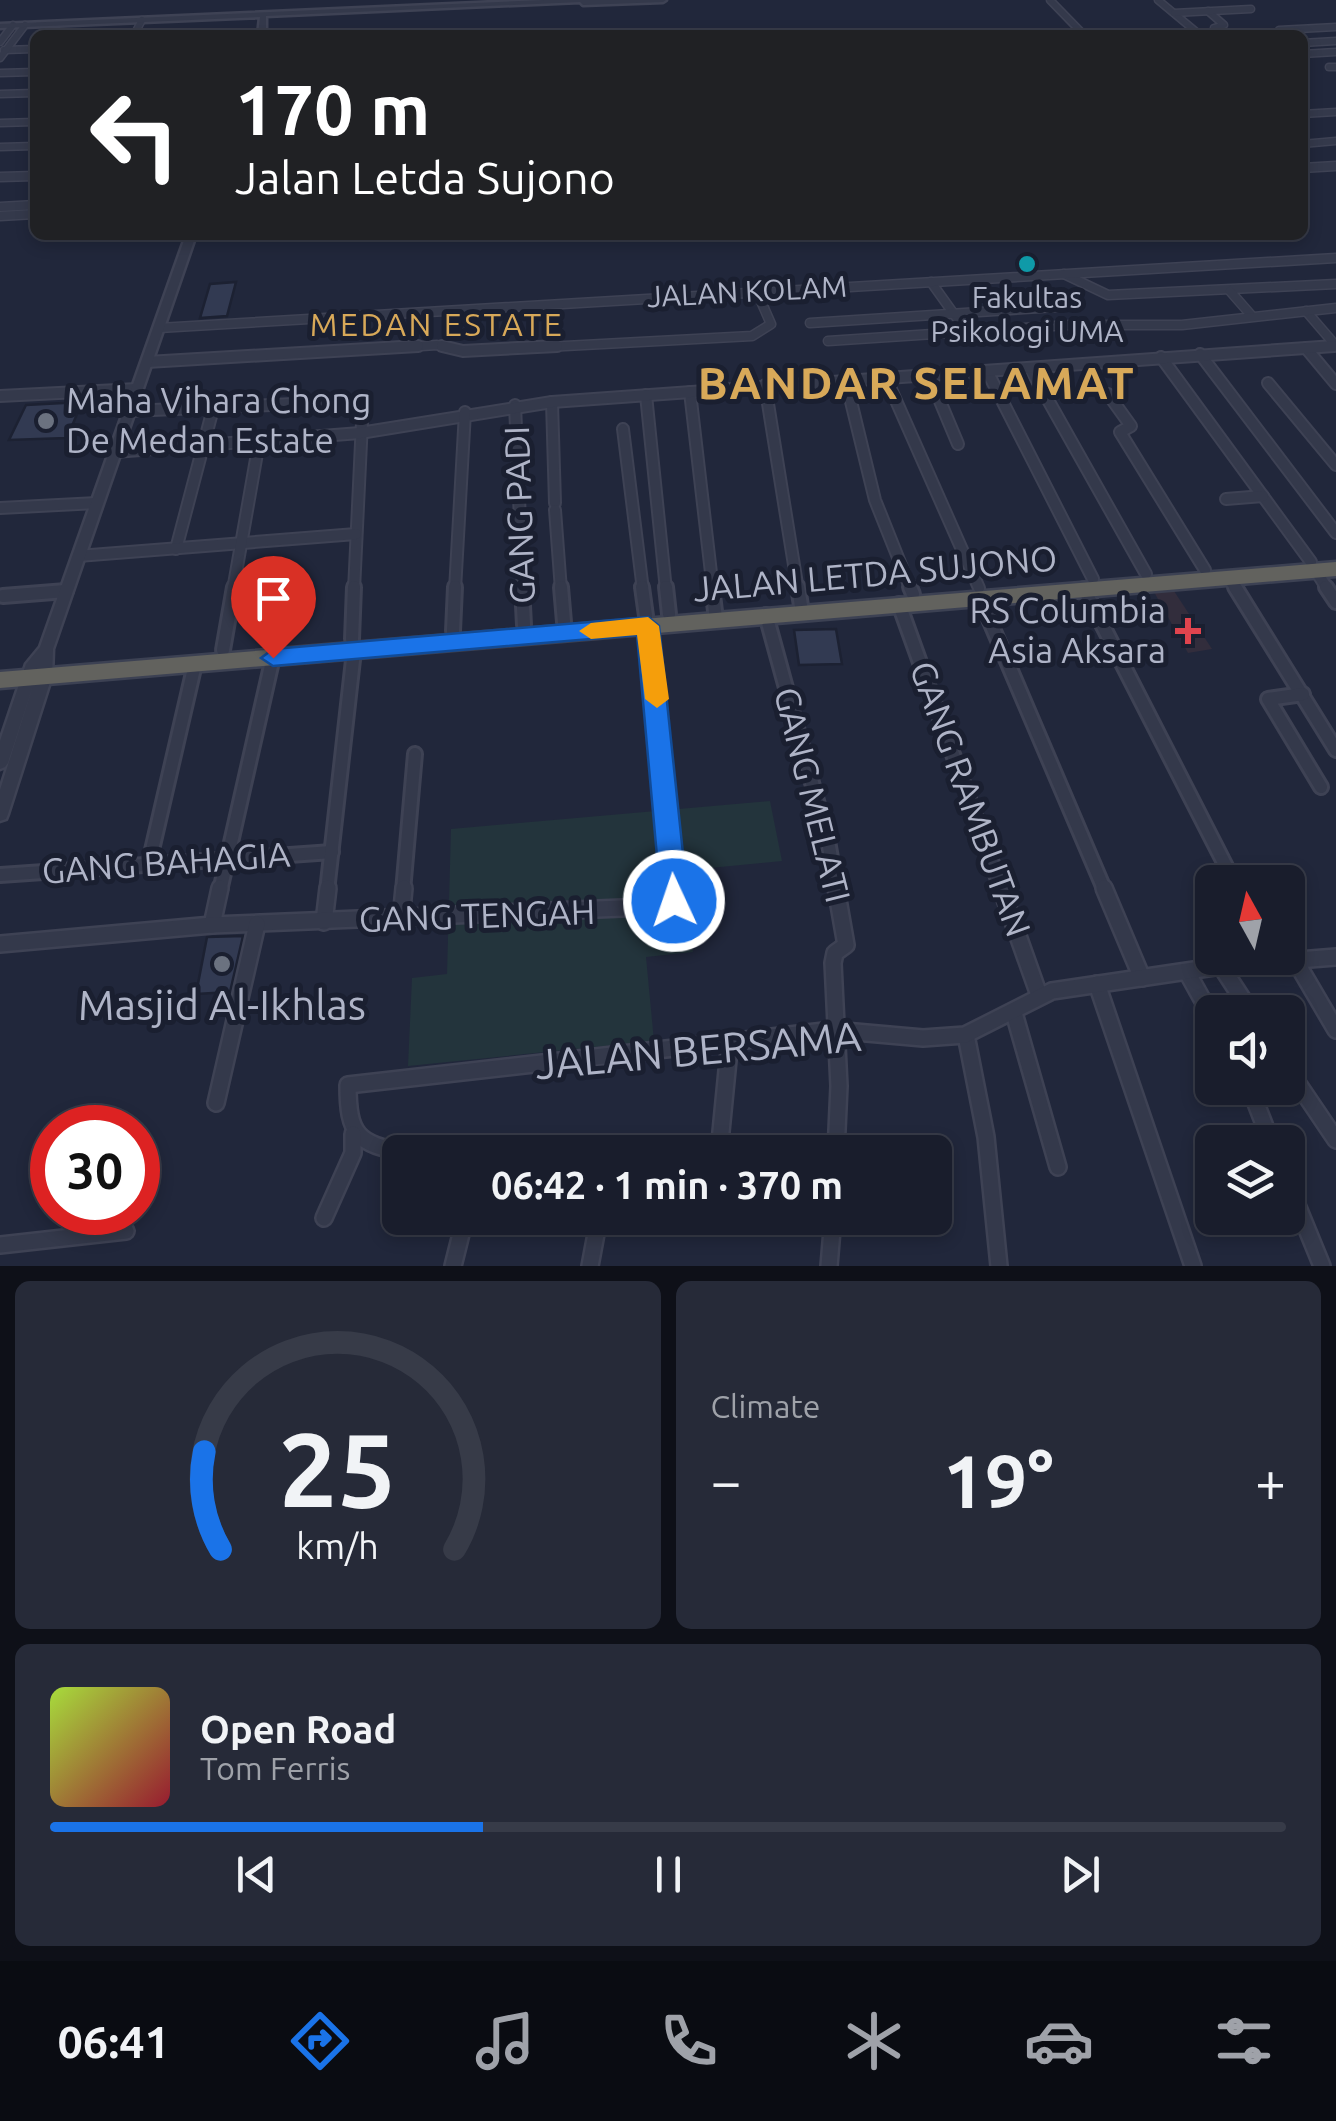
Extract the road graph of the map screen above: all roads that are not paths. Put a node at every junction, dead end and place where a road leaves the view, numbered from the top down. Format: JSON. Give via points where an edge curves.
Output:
{"nodes":[{"id":1,"x":268,"y":0,"type":"edge"},
{"id":2,"x":636,"y":0,"type":"edge"},
{"id":3,"x":663,"y":0,"type":"edge"},
{"id":4,"x":1050,"y":0,"type":"edge"},
{"id":5,"x":1158,"y":0,"type":"edge"},
{"id":6,"x":584,"y":1,"type":"edge"},
{"id":7,"x":432,"y":8,"type":"junction"},
{"id":8,"x":1251,"y":9,"type":"dead end"},
{"id":9,"x":275,"y":11,"type":"junction"},
{"id":10,"x":1208,"y":11,"type":"junction"},
{"id":11,"x":301,"y":12,"type":"joint"},
{"id":12,"x":1174,"y":13,"type":"junction"},
{"id":13,"x":264,"y":15,"type":"junction"},
{"id":14,"x":142,"y":20,"type":"junction"},
{"id":15,"x":25,"y":25,"type":"junction"},
{"id":16,"x":0,"y":26,"type":"edge"},
{"id":17,"x":13,"y":26,"type":"junction"},
{"id":18,"x":1336,"y":28,"type":"edge"},
{"id":19,"x":137,"y":30,"type":"edge"},
{"id":20,"x":262,"y":30,"type":"edge"},
{"id":21,"x":263,"y":30,"type":"edge"},
{"id":22,"x":1079,"y":30,"type":"edge"},
{"id":23,"x":1194,"y":30,"type":"edge"},
{"id":24,"x":1216,"y":30,"type":"edge"},
{"id":25,"x":1279,"y":30,"type":"dead end"},
{"id":26,"x":1336,"y":41,"type":"edge"},
{"id":27,"x":0,"y":42,"type":"edge"},
{"id":28,"x":1308,"y":43,"type":"edge"},
{"id":29,"x":3,"y":50,"type":"edge"},
{"id":30,"x":30,"y":50,"type":"edge"},
{"id":31,"x":1336,"y":52,"type":"edge"},
{"id":32,"x":1308,"y":54,"type":"edge"},
{"id":33,"x":0,"y":58,"type":"edge"},
{"id":34,"x":30,"y":72,"type":"edge"},
{"id":35,"x":0,"y":73,"type":"edge"},
{"id":36,"x":30,"y":94,"type":"edge"},
{"id":37,"x":0,"y":96,"type":"edge"},
{"id":38,"x":1336,"y":112,"type":"edge"},
{"id":39,"x":1308,"y":114,"type":"edge"},
{"id":40,"x":30,"y":120,"type":"edge"},
{"id":41,"x":0,"y":121,"type":"edge"},
{"id":42,"x":1336,"y":141,"type":"edge"},
{"id":43,"x":1308,"y":143,"type":"edge"},
{"id":44,"x":30,"y":146,"type":"edge"},
{"id":45,"x":0,"y":147,"type":"edge"},
{"id":46,"x":1336,"y":166,"type":"edge"},
{"id":47,"x":1308,"y":168,"type":"edge"},
{"id":48,"x":30,"y":176,"type":"edge"},
{"id":49,"x":0,"y":177,"type":"edge"},
{"id":50,"x":30,"y":206,"type":"edge"},
{"id":51,"x":0,"y":207,"type":"edge"},
{"id":52,"x":30,"y":214,"type":"edge"},
{"id":53,"x":0,"y":216,"type":"edge"},
{"id":54,"x":189,"y":240,"type":"edge"},
{"id":55,"x":1336,"y":258,"type":"edge"},
{"id":56,"x":1166,"y":268,"type":"junction"},
{"id":57,"x":1064,"y":274,"type":"junction"},
{"id":58,"x":931,"y":282,"type":"junction"},
{"id":59,"x":1336,"y":284,"type":"edge"},
{"id":60,"x":1184,"y":290,"type":"junction"},
{"id":61,"x":1230,"y":291,"type":"junction"},
{"id":62,"x":758,"y":292,"type":"junction"},
{"id":63,"x":1056,"y":307,"type":"dead end"},
{"id":64,"x":1336,"y":308,"type":"edge"},
{"id":65,"x":1306,"y":311,"type":"junction"},
{"id":66,"x":954,"y":314,"type":"junction"},
{"id":67,"x":1250,"y":316,"type":"junction"},
{"id":68,"x":810,"y":322,"type":"dead end"},
{"id":69,"x":1084,"y":324,"type":"dead end"},
{"id":70,"x":1105,"y":324,"type":"dead end"},
{"id":71,"x":159,"y":328,"type":"junction"},
{"id":72,"x":966,"y":331,"type":"junction"},
{"id":73,"x":828,"y":341,"type":"dead end"},
{"id":74,"x":1336,"y":346,"type":"edge"},
{"id":75,"x":1306,"y":348,"type":"junction"},
{"id":76,"x":1200,"y":354,"type":"junction"},
{"id":77,"x":1162,"y":357,"type":"junction"},
{"id":78,"x":146,"y":362,"type":"junction"},
{"id":79,"x":1030,"y":368,"type":"junction"},
{"id":80,"x":987,"y":371,"type":"junction"},
{"id":81,"x":929,"y":375,"type":"junction"},
{"id":82,"x":886,"y":378,"type":"junction"},
{"id":83,"x":846,"y":381,"type":"junction"},
{"id":84,"x":1268,"y":383,"type":"dead end"},
{"id":85,"x":1336,"y":384,"type":"edge"},
{"id":86,"x":765,"y":385,"type":"junction"},
{"id":87,"x":137,"y":389,"type":"junction"},
{"id":88,"x":690,"y":392,"type":"junction"},
{"id":89,"x":1108,"y":394,"type":"dead end"},
{"id":90,"x":646,"y":395,"type":"junction"},
{"id":91,"x":0,"y":396,"type":"edge"},
{"id":92,"x":552,"y":402,"type":"junction"},
{"id":93,"x":214,"y":405,"type":"junction"},
{"id":94,"x":515,"y":405,"type":"junction"},
{"id":95,"x":130,"y":411,"type":"junction"},
{"id":96,"x":465,"y":412,"type":"junction"},
{"id":97,"x":623,"y":429,"type":"dead end"},
{"id":98,"x":360,"y":433,"type":"junction"},
{"id":99,"x":259,"y":442,"type":"junction"},
{"id":100,"x":958,"y":444,"type":"dead end"},
{"id":101,"x":202,"y":446,"type":"junction"},
{"id":102,"x":115,"y":452,"type":"junction"},
{"id":103,"x":1336,"y":465,"type":"edge"},
{"id":104,"x":1263,"y":496,"type":"junction"},
{"id":105,"x":1226,"y":498,"type":"dead end"},
{"id":106,"x":97,"y":503,"type":"junction"},
{"id":107,"x":4,"y":508,"type":"edge"},
{"id":108,"x":0,"y":519,"type":"edge"},
{"id":109,"x":1336,"y":533,"type":"edge"},
{"id":110,"x":356,"y":534,"type":"junction"},
{"id":111,"x":242,"y":542,"type":"junction"},
{"id":112,"x":176,"y":549,"type":"junction"},
{"id":113,"x":78,"y":556,"type":"junction"},
{"id":114,"x":1336,"y":560,"type":"edge"},
{"id":115,"x":1321,"y":567,"type":"edge"},
{"id":116,"x":1206,"y":570,"type":"junction"},
{"id":117,"x":1146,"y":574,"type":"junction"},
{"id":118,"x":1228,"y":578,"type":"junction"},
{"id":119,"x":1088,"y":584,"type":"junction"},
{"id":120,"x":66,"y":592,"type":"junction"},
{"id":121,"x":980,"y":593,"type":"junction"},
{"id":122,"x":3,"y":596,"type":"dead end"},
{"id":123,"x":906,"y":599,"type":"junction"},
{"id":124,"x":1336,"y":602,"type":"edge"},
{"id":125,"x":801,"y":608,"type":"junction"},
{"id":126,"x":669,"y":614,"type":"junction"},
{"id":127,"x":714,"y":615,"type":"junction"},
{"id":128,"x":766,"y":615,"type":"junction"},
{"id":129,"x":647,"y":621,"type":"junction"},
{"id":130,"x":564,"y":622,"type":"junction"},
{"id":131,"x":524,"y":625,"type":"junction"},
{"id":132,"x":453,"y":631,"type":"junction"},
{"id":133,"x":353,"y":645,"type":"junction"},
{"id":134,"x":223,"y":650,"type":"junction"},
{"id":135,"x":273,"y":658,"type":"junction"},
{"id":136,"x":195,"y":664,"type":"junction"},
{"id":137,"x":0,"y":666,"type":"edge"},
{"id":138,"x":40,"y":666,"type":"junction"},
{"id":139,"x":0,"y":680,"type":"edge"},
{"id":140,"x":1303,"y":694,"type":"junction"},
{"id":141,"x":1336,"y":750,"type":"edge"},
{"id":142,"x":416,"y":754,"type":"dead end"},
{"id":143,"x":0,"y":763,"type":"edge"},
{"id":144,"x":1321,"y":787,"type":"dead end"},
{"id":145,"x":0,"y":814,"type":"edge"},
{"id":146,"x":332,"y":852,"type":"junction"},
{"id":147,"x":224,"y":857,"type":"junction"},
{"id":148,"x":150,"y":863,"type":"junction"},
{"id":149,"x":1226,"y":865,"type":"edge"},
{"id":150,"x":0,"y":875,"type":"edge"},
{"id":151,"x":400,"y":920,"type":"junction"},
{"id":152,"x":324,"y":922,"type":"junction"},
{"id":153,"x":258,"y":924,"type":"junction"},
{"id":154,"x":212,"y":925,"type":"junction"},
{"id":155,"x":0,"y":944,"type":"edge"},
{"id":156,"x":1336,"y":956,"type":"edge"},
{"id":157,"x":1305,"y":959,"type":"edge"},
{"id":158,"x":1195,"y":971,"type":"edge"},
{"id":159,"x":1188,"y":972,"type":"junction"},
{"id":160,"x":1304,"y":975,"type":"edge"},
{"id":161,"x":1142,"y":978,"type":"junction"},
{"id":162,"x":1097,"y":984,"type":"junction"},
{"id":163,"x":1040,"y":994,"type":"junction"},
{"id":164,"x":1200,"y":995,"type":"edge"},
{"id":165,"x":1014,"y":1013,"type":"junction"},
{"id":166,"x":837,"y":1030,"type":"junction"},
{"id":167,"x":1336,"y":1030,"type":"edge"},
{"id":168,"x":966,"y":1035,"type":"junction"},
{"id":169,"x":730,"y":1040,"type":"junction"},
{"id":170,"x":1305,"y":1094,"type":"edge"},
{"id":171,"x":216,"y":1103,"type":"dead end"},
{"id":172,"x":353,"y":1134,"type":"junction"},
{"id":173,"x":721,"y":1135,"type":"edge"},
{"id":174,"x":836,"y":1135,"type":"edge"},
{"id":175,"x":1336,"y":1140,"type":"edge"},
{"id":176,"x":382,"y":1147,"type":"edge"},
{"id":177,"x":1058,"y":1167,"type":"dead end"},
{"id":178,"x":324,"y":1218,"type":"dead end"},
{"id":179,"x":1305,"y":1224,"type":"edge"},
{"id":180,"x":92,"y":1235,"type":"edge"},
{"id":181,"x":461,"y":1235,"type":"edge"},
{"id":182,"x":596,"y":1235,"type":"edge"},
{"id":183,"x":832,"y":1235,"type":"edge"},
{"id":184,"x":0,"y":1246,"type":"edge"},
{"id":185,"x":453,"y":1266,"type":"edge"},
{"id":186,"x":590,"y":1266,"type":"edge"},
{"id":187,"x":830,"y":1266,"type":"edge"},
{"id":188,"x":999,"y":1266,"type":"edge"},
{"id":189,"x":1193,"y":1266,"type":"edge"},
{"id":190,"x":1322,"y":1266,"type":"edge"}],
"edges":[{"from":1,"to":13,"type":"street"},
{"from":2,"to":3,"type":"street"},
{"from":2,"to":6,"type":"street"},
{"from":4,"to":22,"type":"street"},
{"from":5,"to":12,"type":"street"},
{"from":6,"to":7,"type":"street"},
{"from":7,"to":9,"type":"street"},
{"from":7,"to":11,"type":"street"},
{"from":8,"to":10,"type":"street"},
{"from":9,"to":11,"type":"street"},
{"from":9,"to":13,"type":"street"},
{"from":9,"to":21,"type":"street"},
{"from":10,"to":12,"type":"street"},
{"from":10,"to":24,"type":"street","via":[[1224,24]]},
{"from":12,"to":23,"type":"street"},
{"from":13,"to":14,"type":"street"},
{"from":13,"to":20,"type":"street"},
{"from":14,"to":15,"type":"street"},
{"from":14,"to":19,"type":"street"},
{"from":15,"to":17,"type":"street"},
{"from":15,"to":29,"type":"street"},
{"from":16,"to":17,"type":"street"},
{"from":17,"to":27,"type":"street"},
{"from":18,"to":25,"type":"street"},
{"from":26,"to":28,"type":"street"},
{"from":29,"to":30,"type":"street"},
{"from":29,"to":33,"type":"street"},
{"from":31,"to":32,"type":"street"},
{"from":34,"to":35,"type":"street"},
{"from":36,"to":37,"type":"street"},
{"from":38,"to":39,"type":"street"},
{"from":40,"to":41,"type":"street"},
{"from":42,"to":43,"type":"street"},
{"from":44,"to":45,"type":"street"},
{"from":46,"to":47,"type":"street"},
{"from":48,"to":49,"type":"street"},
{"from":50,"to":51,"type":"street"},
{"from":52,"to":53,"type":"street"},
{"from":54,"to":71,"type":"street"},
{"from":55,"to":56,"type":"street","name":"JALAN KOLAM"},
{"from":56,"to":57,"type":"street","name":"JALAN KOLAM"},
{"from":56,"to":60,"type":"street"},
{"from":57,"to":58,"type":"street","name":"JALAN KOLAM"},
{"from":57,"to":60,"type":"street","via":[[1108,295]]},
{"from":58,"to":62,"type":"street","name":"JALAN KOLAM"},
{"from":58,"to":66,"type":"street"},
{"from":59,"to":61,"type":"street"},
{"from":60,"to":61,"type":"street"},
{"from":61,"to":67,"type":"street"},
{"from":62,"to":71,"type":"street","name":"JALAN KOLAM"},
{"from":62,"to":78,"type":"street","via":[[771,324],[752,336]]},
{"from":63,"to":66,"type":"street"},
{"from":64,"to":65,"type":"street"},
{"from":65,"to":67,"type":"street"},
{"from":65,"to":74,"type":"street"},
{"from":66,"to":68,"type":"street"},
{"from":66,"to":72,"type":"street"},
{"from":67,"to":70,"type":"street","via":[[1182,325]]},
{"from":69,"to":72,"type":"street"},
{"from":71,"to":78,"type":"street"},
{"from":72,"to":73,"type":"street"},
{"from":74,"to":75,"type":"street"},
{"from":75,"to":76,"type":"street"},
{"from":75,"to":85,"type":"street"},
{"from":76,"to":77,"type":"street"},
{"from":76,"to":109,"type":"street"},
{"from":77,"to":79,"type":"street"},
{"from":77,"to":104,"type":"street"},
{"from":78,"to":87,"type":"street"},
{"from":79,"to":80,"type":"street"},
{"from":79,"to":117,"type":"street"},
{"from":80,"to":81,"type":"street"},
{"from":80,"to":119,"type":"street"},
{"from":81,"to":82,"type":"street"},
{"from":81,"to":100,"type":"street"},
{"from":82,"to":83,"type":"street"},
{"from":82,"to":121,"type":"street"},
{"from":83,"to":86,"type":"street"},
{"from":83,"to":123,"type":"street","name":"GANG RAMBUTAN"},
{"from":84,"to":103,"type":"street"},
{"from":86,"to":88,"type":"street"},
{"from":86,"to":125,"type":"street"},
{"from":87,"to":91,"type":"street"},
{"from":87,"to":95,"type":"street"},
{"from":88,"to":90,"type":"street"},
{"from":88,"to":127,"type":"street"},
{"from":89,"to":116,"type":"street","via":[[1131,426],[1120,432]]},
{"from":90,"to":92,"type":"street"},
{"from":90,"to":126,"type":"street"},
{"from":92,"to":94,"type":"street"},
{"from":92,"to":130,"type":"street"},
{"from":93,"to":95,"type":"street"},
{"from":93,"to":98,"type":"street","via":[[361,400]]},
{"from":93,"to":101,"type":"street"},
{"from":94,"to":96,"type":"street"},
{"from":94,"to":131,"type":"street","name":"GANG PADI"},
{"from":95,"to":102,"type":"street"},
{"from":96,"to":98,"type":"street"},
{"from":96,"to":132,"type":"street"},
{"from":97,"to":129,"type":"street"},
{"from":98,"to":99,"type":"street"},
{"from":98,"to":110,"type":"street"},
{"from":99,"to":101,"type":"street"},
{"from":99,"to":111,"type":"street"},
{"from":101,"to":102,"type":"street"},
{"from":101,"to":112,"type":"street"},
{"from":102,"to":106,"type":"street"},
{"from":104,"to":105,"type":"street"},
{"from":104,"to":115,"type":"street"},
{"from":106,"to":107,"type":"street"},
{"from":106,"to":113,"type":"street"},
{"from":107,"to":108,"type":"street"},
{"from":110,"to":111,"type":"street"},
{"from":110,"to":133,"type":"street"},
{"from":111,"to":112,"type":"street"},
{"from":111,"to":134,"type":"street"},
{"from":112,"to":113,"type":"street"},
{"from":113,"to":120,"type":"street"},
{"from":114,"to":115,"type":"highway","name":"JALAN LETDA SUJONO"},
{"from":115,"to":116,"type":"highway","name":"JALAN LETDA SUJONO"},
{"from":115,"to":118,"type":"highway","name":"JALAN LETDA SUJONO"},
{"from":115,"to":124,"type":"street"},
{"from":116,"to":117,"type":"highway","name":"JALAN LETDA SUJONO"},
{"from":117,"to":119,"type":"highway","name":"JALAN LETDA SUJONO"},
{"from":118,"to":119,"type":"highway","name":"JALAN LETDA SUJONO"},
{"from":118,"to":140,"type":"street"},
{"from":119,"to":121,"type":"highway","name":"JALAN LETDA SUJONO"},
{"from":119,"to":149,"type":"street"},
{"from":120,"to":122,"type":"street"},
{"from":120,"to":138,"type":"street"},
{"from":121,"to":123,"type":"highway","name":"JALAN LETDA SUJONO"},
{"from":121,"to":161,"type":"street"},
{"from":123,"to":125,"type":"highway","name":"JALAN LETDA SUJONO"},
{"from":123,"to":163,"type":"street","name":"GANG RAMBUTAN"},
{"from":125,"to":127,"type":"highway","name":"JALAN LETDA SUJONO"},
{"from":125,"to":128,"type":"highway","name":"JALAN LETDA SUJONO"},
{"from":126,"to":127,"type":"highway","name":"JALAN LETDA SUJONO"},
{"from":126,"to":129,"type":"highway","name":"JALAN LETDA SUJONO"},
{"from":127,"to":128,"type":"highway","name":"JALAN LETDA SUJONO"},
{"from":127,"to":129,"type":"highway","name":"JALAN LETDA SUJONO"},
{"from":128,"to":166,"type":"street","name":"GANG MELATI","via":[[846,930],[846,945],[833,963]]},
{"from":129,"to":130,"type":"highway","name":"JALAN LETDA SUJONO"},
{"from":129,"to":133,"type":"highway","name":"JALAN LETDA SUJONO"},
{"from":129,"to":151,"type":"street","name":"GANG TENGAH","via":[[674,903]]},
{"from":130,"to":131,"type":"highway","name":"JALAN LETDA SUJONO"},
{"from":131,"to":132,"type":"highway","name":"JALAN LETDA SUJONO"},
{"from":132,"to":133,"type":"highway","name":"JALAN LETDA SUJONO"},
{"from":133,"to":134,"type":"highway","name":"JALAN LETDA SUJONO"},
{"from":133,"to":135,"type":"highway","name":"JALAN LETDA SUJONO"},
{"from":133,"to":146,"type":"street"},
{"from":134,"to":138,"type":"highway","name":"JALAN LETDA SUJONO"},
{"from":135,"to":136,"type":"highway","name":"JALAN LETDA SUJONO"},
{"from":135,"to":147,"type":"street"},
{"from":136,"to":138,"type":"highway","name":"JALAN LETDA SUJONO"},
{"from":136,"to":148,"type":"street"},
{"from":137,"to":138,"type":"highway","name":"JALAN LETDA SUJONO"},
{"from":138,"to":139,"type":"highway","name":"JALAN LETDA SUJONO"},
{"from":138,"to":143,"type":"street"},
{"from":138,"to":145,"type":"street"},
{"from":140,"to":141,"type":"street"},
{"from":140,"to":144,"type":"street","via":[[1268,699]]},
{"from":142,"to":151,"type":"street"},
{"from":146,"to":147,"type":"street","name":"GANG BAHAGIA"},
{"from":146,"to":152,"type":"street"},
{"from":147,"to":148,"type":"street","name":"GANG BAHAGIA"},
{"from":147,"to":154,"type":"street"},
{"from":148,"to":150,"type":"street","name":"GANG BAHAGIA"},
{"from":151,"to":152,"type":"street","name":"GANG TENGAH"},
{"from":152,"to":153,"type":"street","name":"GANG TENGAH"},
{"from":153,"to":154,"type":"street","name":"GANG TENGAH"},
{"from":153,"to":171,"type":"street"},
{"from":154,"to":155,"type":"street","name":"GANG TENGAH"},
{"from":156,"to":157,"type":"street","name":"JALAN BERSAMA"},
{"from":158,"to":159,"type":"street","name":"JALAN BERSAMA"},
{"from":159,"to":161,"type":"street","name":"JALAN BERSAMA"},
{"from":159,"to":164,"type":"street"},
{"from":160,"to":167,"type":"street"},
{"from":161,"to":162,"type":"street","name":"JALAN BERSAMA"},
{"from":162,"to":163,"type":"street","name":"JALAN BERSAMA"},
{"from":162,"to":189,"type":"street"},
{"from":163,"to":165,"type":"street","name":"JALAN BERSAMA"},
{"from":165,"to":168,"type":"street","name":"JALAN BERSAMA"},
{"from":165,"to":177,"type":"street"},
{"from":166,"to":168,"type":"street","name":"JALAN BERSAMA"},
{"from":166,"to":169,"type":"street","name":"JALAN BERSAMA"},
{"from":166,"to":174,"type":"street","name":"GANG MELATI"},
{"from":168,"to":188,"type":"street","via":[[986,1137]]},
{"from":169,"to":172,"type":"street","name":"JALAN BERSAMA","via":[[348,1085]]},
{"from":169,"to":173,"type":"street"},
{"from":170,"to":175,"type":"street"},
{"from":172,"to":176,"type":"street"},
{"from":172,"to":178,"type":"street","via":[[353,1153]]},
{"from":179,"to":190,"type":"street"},
{"from":180,"to":184,"type":"street"},
{"from":181,"to":185,"type":"street"},
{"from":182,"to":186,"type":"street"},
{"from":183,"to":187,"type":"street"}]}
